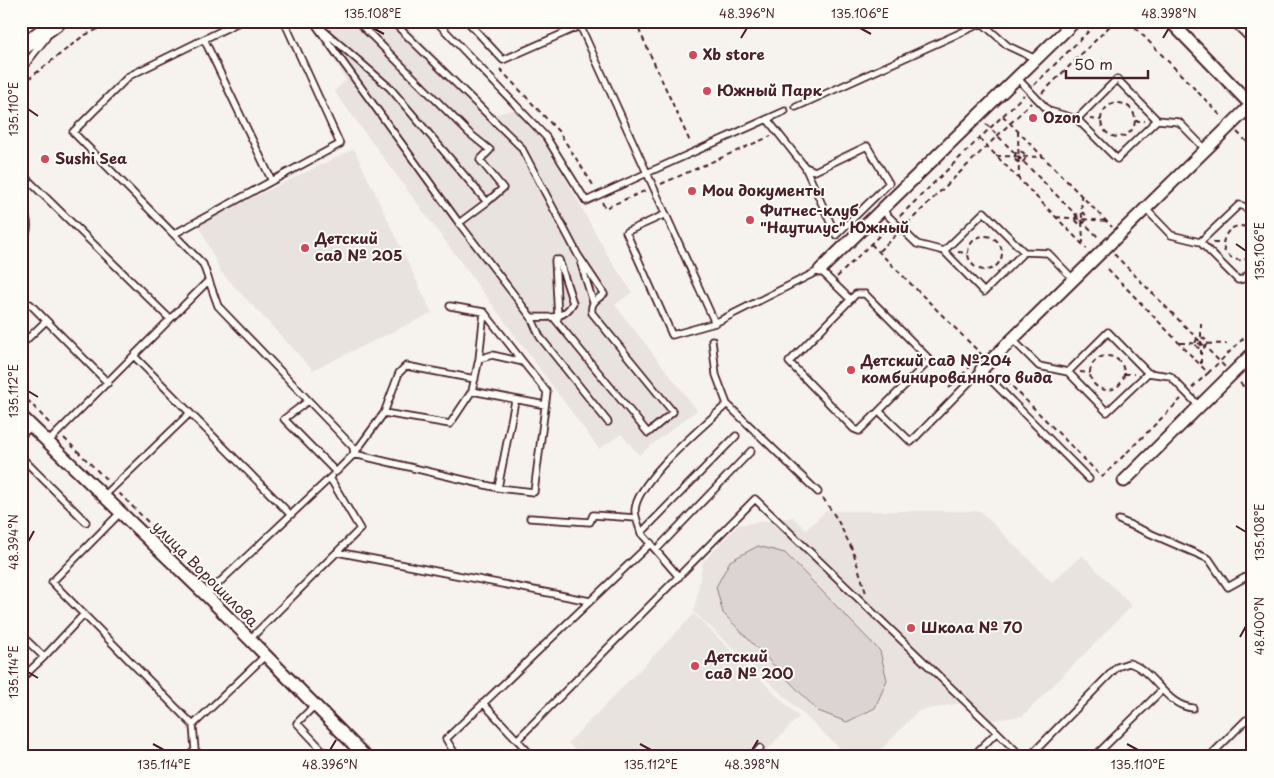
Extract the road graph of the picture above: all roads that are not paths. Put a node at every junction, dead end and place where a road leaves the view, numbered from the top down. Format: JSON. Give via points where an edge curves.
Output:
{"nodes":[{"id":1,"x":241,"y":21,"type":"edge"},
{"id":2,"x":284,"y":21,"type":"edge"},
{"id":3,"x":357,"y":21,"type":"edge"},
{"id":4,"x":392,"y":21,"type":"edge"},
{"id":5,"x":436,"y":21,"type":"edge"},
{"id":6,"x":467,"y":21,"type":"edge"},
{"id":7,"x":1075,"y":21,"type":"edge"},
{"id":8,"x":1170,"y":21,"type":"edge"},
{"id":9,"x":1232,"y":21,"type":"edge"},
{"id":10,"x":56,"y":22,"type":"edge"},
{"id":11,"x":982,"y":22,"type":"edge"},
{"id":12,"x":314,"y":23,"type":"edge"},
{"id":13,"x":579,"y":24,"type":"edge"},
{"id":14,"x":204,"y":39,"type":"junction"},
{"id":15,"x":1253,"y":42,"type":"edge"},
{"id":16,"x":21,"y":48,"type":"edge"},
{"id":17,"x":1036,"y":59,"type":"junction"},
{"id":18,"x":21,"y":70,"type":"edge"},
{"id":19,"x":1017,"y":78,"type":"junction"},
{"id":20,"x":796,"y":106,"type":"dead end"},
{"id":21,"x":1252,"y":106,"type":"edge"},
{"id":22,"x":785,"y":112,"type":"dead end"},
{"id":23,"x":1077,"y":119,"type":"junction"},
{"id":24,"x":767,"y":120,"type":"junction"},
{"id":25,"x":1157,"y":120,"type":"junction"},
{"id":26,"x":1206,"y":150,"type":"junction"},
{"id":27,"x":805,"y":167,"type":"junction"},
{"id":28,"x":21,"y":173,"type":"edge"},
{"id":29,"x":647,"y":173,"type":"junction"},
{"id":30,"x":272,"y":181,"type":"junction"},
{"id":31,"x":487,"y":202,"type":"junction"},
{"id":32,"x":21,"y":208,"type":"edge"},
{"id":33,"x":1146,"y":209,"type":"junction"},
{"id":34,"x":882,"y":210,"type":"junction"},
{"id":35,"x":666,"y":214,"type":"junction"},
{"id":36,"x":1253,"y":215,"type":"edge"},
{"id":37,"x":459,"y":223,"type":"junction"},
{"id":38,"x":174,"y":234,"type":"junction"},
{"id":39,"x":1200,"y":242,"type":"junction"},
{"id":40,"x":21,"y":244,"type":"edge"},
{"id":41,"x":944,"y":251,"type":"junction"},
{"id":42,"x":1024,"y":252,"type":"junction"},
{"id":43,"x":578,"y":255,"type":"junction"},
{"id":44,"x":820,"y":270,"type":"junction"},
{"id":45,"x":1253,"y":270,"type":"edge"},
{"id":46,"x":209,"y":280,"type":"junction"},
{"id":47,"x":1074,"y":280,"type":"junction"},
{"id":48,"x":850,"y":299,"type":"junction"},
{"id":49,"x":593,"y":302,"type":"junction"},
{"id":50,"x":30,"y":304,"type":"dead end"},
{"id":51,"x":450,"y":306,"type":"dead end"},
{"id":52,"x":484,"y":312,"type":"junction"},
{"id":53,"x":531,"y":317,"type":"junction"},
{"id":54,"x":556,"y":318,"type":"junction"},
{"id":55,"x":170,"y":319,"type":"junction"},
{"id":56,"x":46,"y":321,"type":"junction"},
{"id":57,"x":716,"y":322,"type":"junction"},
{"id":58,"x":712,"y":340,"type":"dead end"},
{"id":59,"x":1012,"y":340,"type":"junction"},
{"id":60,"x":21,"y":345,"type":"edge"},
{"id":61,"x":1253,"y":353,"type":"edge"},
{"id":62,"x":134,"y":356,"type":"junction"},
{"id":63,"x":479,"y":358,"type":"junction"},
{"id":64,"x":523,"y":362,"type":"junction"},
{"id":65,"x":981,"y":370,"type":"junction"},
{"id":66,"x":1068,"y":372,"type":"junction"},
{"id":67,"x":1148,"y":373,"type":"junction"},
{"id":68,"x":475,"y":379,"type":"junction"},
{"id":69,"x":108,"y":383,"type":"junction"},
{"id":70,"x":472,"y":391,"type":"junction"},
{"id":71,"x":308,"y":400,"type":"junction"},
{"id":72,"x":515,"y":401,"type":"junction"},
{"id":73,"x":728,"y":404,"type":"junction"},
{"id":74,"x":545,"y":405,"type":"junction"},
{"id":75,"x":1199,"y":406,"type":"junction"},
{"id":76,"x":880,"y":412,"type":"junction"},
{"id":77,"x":190,"y":413,"type":"junction"},
{"id":78,"x":384,"y":413,"type":"junction"},
{"id":79,"x":21,"y":416,"type":"edge"},
{"id":80,"x":608,"y":422,"type":"dead end"},
{"id":81,"x":31,"y":426,"type":"junction"},
{"id":82,"x":21,"y":436,"type":"edge"},
{"id":83,"x":736,"y":436,"type":"dead end"},
{"id":84,"x":48,"y":442,"type":"junction"},
{"id":85,"x":751,"y":451,"type":"dead end"},
{"id":86,"x":354,"y":454,"type":"junction"},
{"id":87,"x":21,"y":457,"type":"edge"},
{"id":88,"x":336,"y":472,"type":"junction"},
{"id":89,"x":330,"y":478,"type":"junction"},
{"id":90,"x":1089,"y":479,"type":"dead end"},
{"id":91,"x":1124,"y":481,"type":"dead end"},
{"id":92,"x":498,"y":488,"type":"junction"},
{"id":93,"x":818,"y":492,"type":"road end"},
{"id":94,"x":104,"y":496,"type":"junction"},
{"id":95,"x":121,"y":512,"type":"junction"},
{"id":96,"x":290,"y":514,"type":"junction"},
{"id":97,"x":530,"y":518,"type":"dead end"},
{"id":98,"x":636,"y":518,"type":"junction"},
{"id":99,"x":1119,"y":520,"type":"dead end"},
{"id":100,"x":86,"y":522,"type":"dead end"},
{"id":101,"x":641,"y":532,"type":"junction"},
{"id":102,"x":651,"y":543,"type":"junction"},
{"id":103,"x":657,"y":549,"type":"junction"},
{"id":104,"x":337,"y":552,"type":"junction"},
{"id":105,"x":1253,"y":573,"type":"edge"},
{"id":106,"x":679,"y":578,"type":"junction"},
{"id":107,"x":206,"y":595,"type":"junction"},
{"id":108,"x":590,"y":601,"type":"junction"},
{"id":109,"x":84,"y":614,"type":"junction"},
{"id":110,"x":21,"y":635,"type":"edge"},
{"id":111,"x":250,"y":638,"type":"junction"},
{"id":112,"x":266,"y":655,"type":"junction"},
{"id":113,"x":44,"y":657,"type":"junction"},
{"id":114,"x":21,"y":679,"type":"edge"},
{"id":115,"x":1162,"y":690,"type":"junction"},
{"id":116,"x":483,"y":704,"type":"junction"},
{"id":117,"x":315,"y":705,"type":"junction"},
{"id":118,"x":1193,"y":708,"type":"dead end"},
{"id":119,"x":1246,"y":720,"type":"dead end"},
{"id":120,"x":193,"y":725,"type":"junction"},
{"id":121,"x":996,"y":732,"type":"junction"},
{"id":122,"x":517,"y":740,"type":"junction"},
{"id":123,"x":760,"y":748,"type":"dead end"},
{"id":124,"x":195,"y":750,"type":"junction"},
{"id":125,"x":188,"y":757,"type":"edge"},
{"id":126,"x":202,"y":757,"type":"edge"},
{"id":127,"x":329,"y":757,"type":"edge"},
{"id":128,"x":366,"y":757,"type":"edge"},
{"id":129,"x":457,"y":757,"type":"edge"},
{"id":130,"x":533,"y":757,"type":"edge"},
{"id":131,"x":752,"y":757,"type":"edge"},
{"id":132,"x":972,"y":757,"type":"edge"},
{"id":133,"x":1094,"y":757,"type":"edge"},
{"id":134,"x":1209,"y":757,"type":"edge"}],
"edges":[{"from":1,"to":14,"type":"lane"},
{"from":2,"to":30,"type":"lane","via":[[340,144]]},
{"from":3,"to":31,"type":"lane","via":[[490,150],[480,160],[504,188]]},
{"from":4,"to":43,"type":"lane","via":[[521,147]]},
{"from":5,"to":29,"type":"lane","via":[[546,136],[586,201]]},
{"from":6,"to":13,"type":"lane","via":[[503,60]]},
{"from":7,"to":17,"type":"street"},
{"from":8,"to":21,"type":"street"},
{"from":9,"to":15,"type":"lane"},
{"from":10,"to":16,"type":"main road"},
{"from":10,"to":18,"type":"lane"},
{"from":11,"to":17,"type":"lane","via":[[1008,46]]},
{"from":11,"to":20,"type":"lane"},
{"from":12,"to":31,"type":"lane","via":[[390,88]]},
{"from":12,"to":37,"type":"lane"},
{"from":13,"to":29,"type":"lane"},
{"from":14,"to":30,"type":"lane"},
{"from":14,"to":38,"type":"lane","via":[[129,76],[73,132]]},
{"from":17,"to":19,"type":"street"},
{"from":19,"to":23,"type":"lane","via":[[1049,111]]},
{"from":19,"to":34,"type":"street"},
{"from":21,"to":26,"type":"street"},
{"from":22,"to":24,"type":"lane"},
{"from":23,"to":25,"type":"lane","via":[[1117,159]]},
{"from":23,"to":25,"type":"lane","via":[[1117,79]]},
{"from":24,"to":27,"type":"lane"},
{"from":24,"to":29,"type":"lane"},
{"from":25,"to":26,"type":"lane","via":[[1178,122]]},
{"from":26,"to":33,"type":"street"},
{"from":27,"to":27,"type":"lane","via":[[815,171],[866,146],[890,182],[836,235]]},
{"from":28,"to":55,"type":"lane"},
{"from":29,"to":35,"type":"lane"},
{"from":30,"to":38,"type":"lane"},
{"from":31,"to":37,"type":"lane"},
{"from":32,"to":40,"type":"lane","via":[[28,223],[26,237]]},
{"from":33,"to":39,"type":"lane","via":[[1171,235]]},
{"from":33,"to":47,"type":"street"},
{"from":34,"to":41,"type":"lane","via":[[917,244]]},
{"from":34,"to":44,"type":"street"},
{"from":35,"to":57,"type":"lane"},
{"from":35,"to":57,"type":"lane","via":[[626,232],[672,335]]},
{"from":36,"to":39,"type":"lane","via":[[1239,205]]},
{"from":37,"to":53,"type":"lane"},
{"from":38,"to":46,"type":"lane","via":[[203,264]]},
{"from":39,"to":45,"type":"lane","via":[[1238,280]]},
{"from":41,"to":42,"type":"lane","via":[[984,212]]},
{"from":41,"to":42,"type":"lane","via":[[984,292]]},
{"from":42,"to":47,"type":"lane","via":[[1048,253]]},
{"from":43,"to":49,"type":"lane"},
{"from":43,"to":49,"type":"lane","via":[[604,294]]},
{"from":44,"to":48,"type":"lane"},
{"from":44,"to":57,"type":"lane"},
{"from":46,"to":55,"type":"lane"},
{"from":46,"to":71,"type":"lane","via":[[218,306]]},
{"from":47,"to":59,"type":"street"},
{"from":48,"to":76,"type":"lane","via":[[856,294],[865,294],[930,360]]},
{"from":48,"to":76,"type":"lane","via":[[791,359],[790,366],[854,429],[863,429]]},
{"from":49,"to":54,"type":"lane","via":[[592,313],[672,412],[648,432]]},
{"from":50,"to":56,"type":"lane"},
{"from":51,"to":52,"type":"lane"},
{"from":52,"to":63,"type":"lane"},
{"from":52,"to":64,"type":"lane"},
{"from":53,"to":54,"type":"lane"},
{"from":53,"to":80,"type":"lane","via":[[540,337]]},
{"from":54,"to":54,"type":"lane","via":[[569,310],[573,303],[558,260],[555,260]]},
{"from":55,"to":62,"type":"lane"},
{"from":56,"to":60,"type":"lane"},
{"from":56,"to":69,"type":"lane"},
{"from":58,"to":73,"type":"lane","via":[[716,375]]},
{"from":59,"to":65,"type":"street"},
{"from":59,"to":66,"type":"lane","via":[[1039,366]]},
{"from":61,"to":75,"type":"street"},
{"from":62,"to":69,"type":"lane"},
{"from":62,"to":77,"type":"lane"},
{"from":63,"to":64,"type":"lane","via":[[492,354]]},
{"from":63,"to":68,"type":"lane"},
{"from":64,"to":74,"type":"lane","via":[[547,392]]},
{"from":65,"to":76,"type":"lane","via":[[911,442]]},
{"from":65,"to":90,"type":"lane"},
{"from":66,"to":67,"type":"lane","via":[[1107,412]]},
{"from":66,"to":67,"type":"lane","via":[[1108,332]]},
{"from":67,"to":75,"type":"lane","via":[[1170,376]]},
{"from":68,"to":70,"type":"lane"},
{"from":68,"to":78,"type":"lane","via":[[406,366],[399,373]]},
{"from":69,"to":84,"type":"lane"},
{"from":70,"to":72,"type":"lane"},
{"from":70,"to":78,"type":"lane","via":[[450,424]]},
{"from":71,"to":86,"type":"lane","via":[[353,447]]},
{"from":71,"to":88,"type":"lane","via":[[284,419]]},
{"from":72,"to":74,"type":"lane"},
{"from":72,"to":92,"type":"lane"},
{"from":73,"to":93,"type":"lane"},
{"from":73,"to":98,"type":"lane","via":[[664,464],[636,504]]},
{"from":74,"to":92,"type":"lane","via":[[534,492]]},
{"from":75,"to":91,"type":"street"},
{"from":77,"to":94,"type":"lane"},
{"from":77,"to":96,"type":"lane"},
{"from":78,"to":86,"type":"lane"},
{"from":79,"to":81,"type":"street","name":"улица Ворошилова"},
{"from":81,"to":82,"type":"lane"},
{"from":81,"to":84,"type":"street","name":"улица Ворошилова"},
{"from":83,"to":101,"type":"lane"},
{"from":84,"to":94,"type":"street","name":"улица Ворошилова"},
{"from":85,"to":103,"type":"lane"},
{"from":86,"to":88,"type":"lane"},
{"from":86,"to":92,"type":"lane"},
{"from":87,"to":100,"type":"lane"},
{"from":88,"to":89,"type":"lane"},
{"from":89,"to":96,"type":"lane"},
{"from":89,"to":104,"type":"lane","via":[[360,529]]},
{"from":94,"to":95,"type":"street","name":"улица Ворошилова"},
{"from":95,"to":107,"type":"street","name":"улица Ворошилова"},
{"from":95,"to":109,"type":"lane","via":[[52,582]]},
{"from":96,"to":107,"type":"lane"},
{"from":97,"to":98,"type":"lane","via":[[590,522],[593,515]]},
{"from":98,"to":101,"type":"lane"},
{"from":99,"to":105,"type":"lane","via":[[1209,559],[1228,588]]},
{"from":101,"to":102,"type":"lane"},
{"from":102,"to":103,"type":"lane"},
{"from":102,"to":108,"type":"lane"},
{"from":103,"to":106,"type":"lane"},
{"from":104,"to":108,"type":"lane"},
{"from":104,"to":111,"type":"lane"},
{"from":106,"to":121,"type":"lane","via":[[755,499]]},
{"from":106,"to":122,"type":"lane"},
{"from":107,"to":111,"type":"street","name":"улица Ворошилова"},
{"from":108,"to":116,"type":"lane"},
{"from":109,"to":113,"type":"lane"},
{"from":109,"to":120,"type":"lane"},
{"from":110,"to":113,"type":"lane"},
{"from":111,"to":112,"type":"street","name":"улица Ворошилова"},
{"from":112,"to":117,"type":"street","name":"улица Ворошилова"},
{"from":112,"to":120,"type":"lane"},
{"from":113,"to":114,"type":"lane"},
{"from":115,"to":118,"type":"lane","via":[[1180,705]]},
{"from":115,"to":121,"type":"lane","via":[[1138,667],[1122,664],[1031,755],[1019,754]]},
{"from":115,"to":133,"type":"lane"},
{"from":116,"to":122,"type":"lane"},
{"from":116,"to":129,"type":"lane","via":[[446,738]]},
{"from":117,"to":127,"type":"lane","via":[[297,723]]},
{"from":117,"to":128,"type":"street","name":"улица Ворошилова"},
{"from":119,"to":134,"type":"lane"},
{"from":120,"to":124,"type":"lane"},
{"from":121,"to":132,"type":"lane"},
{"from":122,"to":130,"type":"lane"},
{"from":123,"to":131,"type":"lane"},
{"from":124,"to":125,"type":"lane"},
{"from":124,"to":126,"type":"lane"}]}
